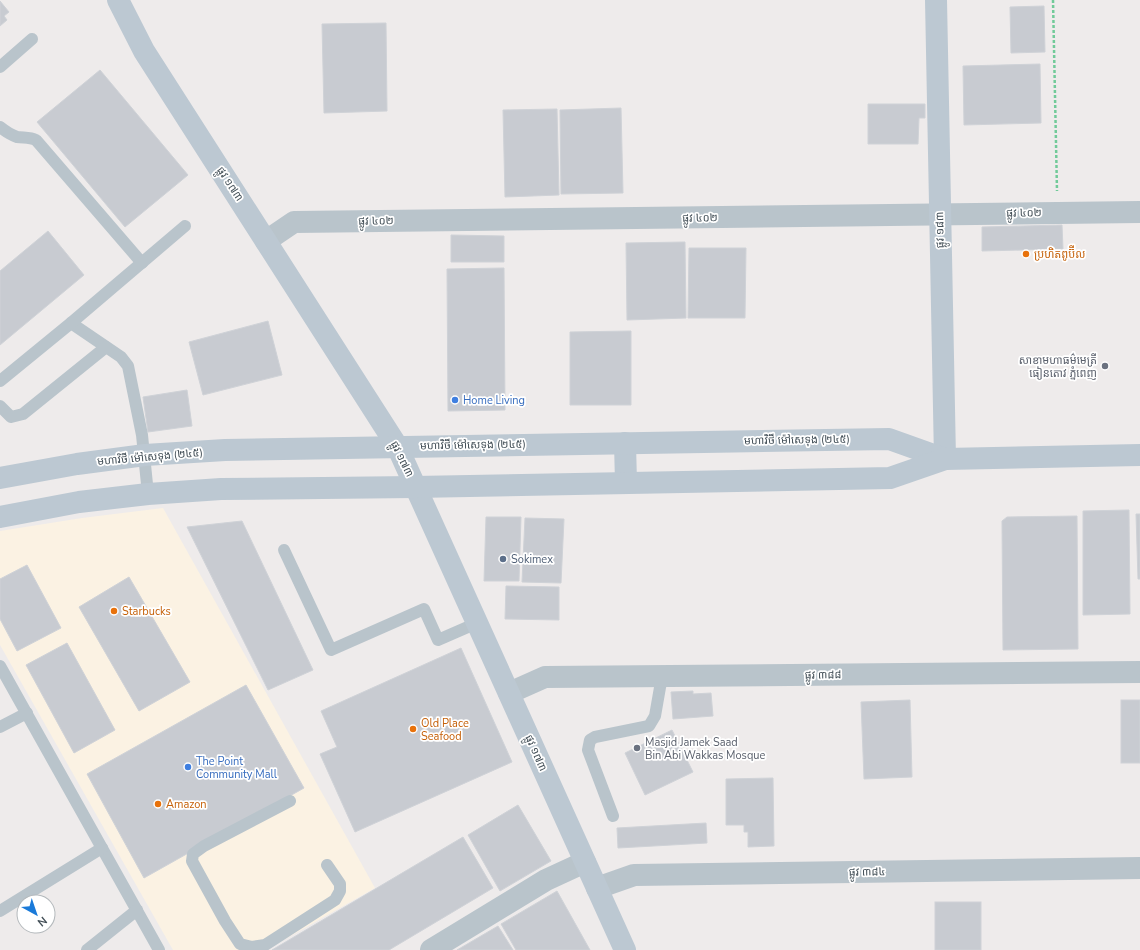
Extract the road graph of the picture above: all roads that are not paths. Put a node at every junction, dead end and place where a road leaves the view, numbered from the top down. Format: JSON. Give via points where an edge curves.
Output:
{"nodes":[{"id":1,"x":118,"y":0,"type":"edge"},
{"id":2,"x":936,"y":0,"type":"edge"},
{"id":3,"x":32,"y":39,"type":"dead end"},
{"id":4,"x":0,"y":67,"type":"edge"},
{"id":5,"x":0,"y":127,"type":"edge"},
{"id":6,"x":1140,"y":212,"type":"edge"},
{"id":7,"x":939,"y":215,"type":"junction"},
{"id":8,"x":185,"y":226,"type":"dead end"},
{"id":9,"x":266,"y":241,"type":"junction"},
{"id":10,"x":142,"y":263,"type":"junction"},
{"id":11,"x":71,"y":323,"type":"junction"},
{"id":12,"x":106,"y":347,"type":"junction"},
{"id":13,"x":0,"y":381,"type":"edge"},
{"id":14,"x":0,"y":406,"type":"edge"},
{"id":15,"x":626,"y":443,"type":"junction"},
{"id":16,"x":397,"y":446,"type":"junction"},
{"id":17,"x":144,"y":455,"type":"junction"},
{"id":18,"x":1140,"y":456,"type":"edge"},
{"id":19,"x":945,"y":459,"type":"junction"},
{"id":20,"x":0,"y":478,"type":"edge"},
{"id":21,"x":626,"y":483,"type":"junction"},
{"id":22,"x":415,"y":487,"type":"junction"},
{"id":23,"x":148,"y":494,"type":"junction"},
{"id":24,"x":0,"y":517,"type":"edge"},
{"id":25,"x":284,"y":550,"type":"dead end"},
{"id":26,"x":477,"y":623,"type":"junction"},
{"id":27,"x":0,"y":666,"type":"edge"},
{"id":28,"x":1140,"y":672,"type":"edge"},
{"id":29,"x":662,"y":676,"type":"junction"},
{"id":30,"x":509,"y":693,"type":"junction"},
{"id":31,"x":27,"y":713,"type":"junction"},
{"id":32,"x":0,"y":727,"type":"edge"},
{"id":33,"x":290,"y":801,"type":"dead end"},
{"id":34,"x":613,"y":816,"type":"dead end"},
{"id":35,"x":102,"y":848,"type":"junction"},
{"id":36,"x":585,"y":862,"type":"junction"},
{"id":37,"x":326,"y":864,"type":"dead end"},
{"id":38,"x":1140,"y":868,"type":"edge"},
{"id":39,"x":597,"y":888,"type":"junction"},
{"id":40,"x":137,"y":910,"type":"junction"},
{"id":41,"x":0,"y":911,"type":"edge"},
{"id":42,"x":87,"y":950,"type":"edge"},
{"id":43,"x":159,"y":950,"type":"edge"},
{"id":44,"x":431,"y":950,"type":"edge"},
{"id":45,"x":625,"y":950,"type":"edge"}],
"edges":[{"from":1,"to":9,"type":"main road","name":"ផ្លូវ ១៧៣","via":[[144,51]]},
{"from":2,"to":7,"type":"main road","name":"ផ្លូវ ១៨៣"},
{"from":3,"to":4,"type":"lane"},
{"from":5,"to":10,"type":"lane","via":[[8,134],[36,140]]},
{"from":6,"to":7,"type":"street","name":"ផ្លូវ ៤០២"},
{"from":7,"to":9,"type":"street","name":"ផ្លូវ ៤០២","via":[[294,222]]},
{"from":7,"to":19,"type":"main road","name":"ផ្លូវ ១៨៣"},
{"from":8,"to":10,"type":"lane"},
{"from":9,"to":16,"type":"main road","name":"ផ្លូវ ១៧៣"},
{"from":10,"to":11,"type":"lane"},
{"from":11,"to":12,"type":"lane"},
{"from":11,"to":13,"type":"lane"},
{"from":12,"to":14,"type":"lane","via":[[23,414],[11,417]]},
{"from":12,"to":17,"type":"lane","via":[[128,366]]},
{"from":15,"to":16,"type":"main road","name":"មហាវិថី ម៉ៅសេទុង (២៤៥)"},
{"from":15,"to":19,"type":"main road","name":"មហាវិថី ម៉ៅសេទុង (២៤៥)","via":[[889,439]]},
{"from":15,"to":21,"type":"main road"},
{"from":16,"to":17,"type":"main road","name":"មហាវិថី ម៉ៅសេទុង (២៤៥)","via":[[225,450]]},
{"from":16,"to":22,"type":"main road","name":"ផ្លូវ ១៧៣"},
{"from":17,"to":20,"type":"main road","name":"មហាវិថី ម៉ៅសេទុង (២៤៥)"},
{"from":17,"to":23,"type":"lane"},
{"from":18,"to":19,"type":"main road","name":"មហាវិថី ម៉ៅសេទុង (២៤៥)"},
{"from":19,"to":21,"type":"main road","name":"មហាវិថី ម៉ៅសេទុង (២៤៥)","via":[[890,478]]},
{"from":21,"to":22,"type":"main road","name":"មហាវិថី ម៉ៅសេទុង (២៤៥)"},
{"from":22,"to":23,"type":"main road","name":"មហាវិថី ម៉ៅសេទុង (២៤៥)","via":[[221,489]]},
{"from":22,"to":26,"type":"main road","name":"ផ្លូវ ១៧៣"},
{"from":23,"to":24,"type":"main road","name":"មហាវិថី ម៉ៅសេទុង (២៤៥)","via":[[79,502]]},
{"from":25,"to":26,"type":"lane","via":[[331,650],[424,609],[438,640]]},
{"from":26,"to":30,"type":"main road","name":"ផ្លូវ ១៧៣"},
{"from":27,"to":31,"type":"lane"},
{"from":28,"to":29,"type":"street","name":"ផ្លូវ ៣៨៨"},
{"from":29,"to":30,"type":"street","name":"ផ្លូវ ៣៨៨","via":[[546,677]]},
{"from":29,"to":34,"type":"lane","via":[[655,716],[649,726],[590,740],[588,750]]},
{"from":30,"to":36,"type":"main road","name":"ផ្លូវ ១៧៣"},
{"from":31,"to":32,"type":"lane"},
{"from":31,"to":35,"type":"lane"},
{"from":33,"to":37,"type":"lane","via":[[193,854],[192,860],[224,921],[240,944],[252,948],[265,945],[335,900],[340,891],[340,884]]},
{"from":35,"to":40,"type":"lane"},
{"from":35,"to":41,"type":"lane"},
{"from":36,"to":39,"type":"main road","name":"ផ្លូវ ១៧៣"},
{"from":36,"to":44,"type":"street","via":[[546,880]]},
{"from":38,"to":39,"type":"street","name":"ផ្លូវ ៣៨៤","via":[[634,875]]},
{"from":39,"to":45,"type":"main road","name":"ផ្លូវ ១៧៣"},
{"from":40,"to":42,"type":"lane"},
{"from":40,"to":43,"type":"lane"}]}
